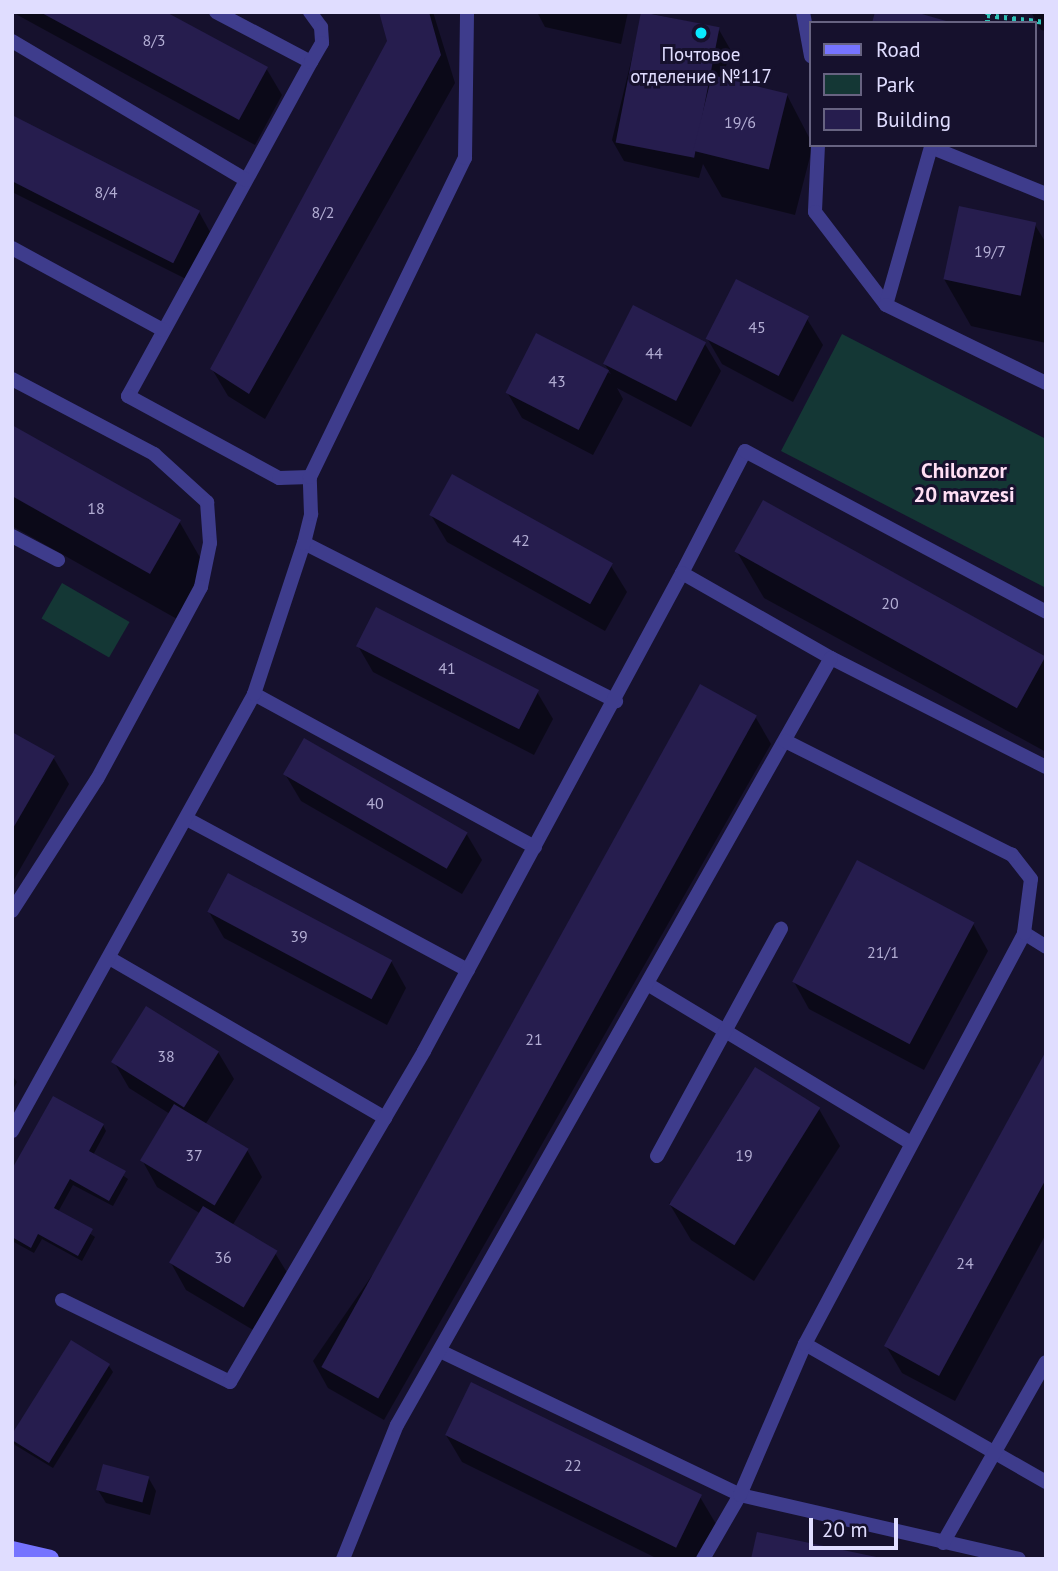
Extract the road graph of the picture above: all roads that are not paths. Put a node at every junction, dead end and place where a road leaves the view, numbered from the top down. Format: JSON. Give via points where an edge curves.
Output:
{"nodes":[{"id":1,"x":216,"y":12,"type":"edge"},
{"id":2,"x":310,"y":12,"type":"edge"},
{"id":3,"x":467,"y":12,"type":"edge"},
{"id":4,"x":803,"y":12,"type":"edge"},
{"id":5,"x":12,"y":41,"type":"edge"},
{"id":6,"x":810,"y":50,"type":"edge"},
{"id":7,"x":311,"y":62,"type":"junction"},
{"id":8,"x":818,"y":147,"type":"edge"},
{"id":9,"x":246,"y":180,"type":"junction"},
{"id":10,"x":1046,"y":194,"type":"edge"},
{"id":11,"x":12,"y":248,"type":"edge"},
{"id":12,"x":886,"y":305,"type":"junction"},
{"id":13,"x":163,"y":330,"type":"junction"},
{"id":14,"x":12,"y":379,"type":"edge"},
{"id":15,"x":1046,"y":383,"type":"edge"},
{"id":16,"x":310,"y":477,"type":"junction"},
{"id":17,"x":12,"y":536,"type":"edge"},
{"id":18,"x":304,"y":543,"type":"junction"},
{"id":19,"x":58,"y":560,"type":"dead end"},
{"id":20,"x":682,"y":573,"type":"junction"},
{"id":21,"x":1046,"y":612,"type":"edge"},
{"id":22,"x":831,"y":658,"type":"junction"},
{"id":23,"x":254,"y":694,"type":"junction"},
{"id":24,"x":616,"y":701,"type":"junction"},
{"id":25,"x":785,"y":741,"type":"junction"},
{"id":26,"x":1046,"y":767,"type":"edge"},
{"id":27,"x":187,"y":819,"type":"junction"},
{"id":28,"x":535,"y":848,"type":"junction"},
{"id":29,"x":12,"y":911,"type":"edge"},
{"id":30,"x":781,"y":929,"type":"dead end"},
{"id":31,"x":1024,"y":933,"type":"junction"},
{"id":32,"x":1046,"y":947,"type":"edge"},
{"id":33,"x":111,"y":958,"type":"junction"},
{"id":34,"x":468,"y":970,"type":"junction"},
{"id":35,"x":649,"y":985,"type":"junction"},
{"id":36,"x":724,"y":1032,"type":"junction"},
{"id":37,"x":385,"y":1118,"type":"junction"},
{"id":38,"x":12,"y":1130,"type":"edge"},
{"id":39,"x":909,"y":1142,"type":"junction"},
{"id":40,"x":656,"y":1156,"type":"dead end"},
{"id":41,"x":62,"y":1300,"type":"dead end"},
{"id":42,"x":805,"y":1344,"type":"junction"},
{"id":43,"x":442,"y":1352,"type":"junction"},
{"id":44,"x":1046,"y":1362,"type":"edge"},
{"id":45,"x":993,"y":1454,"type":"junction"},
{"id":46,"x":1046,"y":1482,"type":"edge"},
{"id":47,"x":740,"y":1494,"type":"junction"},
{"id":48,"x":943,"y":1543,"type":"junction"},
{"id":49,"x":12,"y":1550,"type":"edge"},
{"id":50,"x":50,"y":1559,"type":"edge"},
{"id":51,"x":343,"y":1559,"type":"edge"},
{"id":52,"x":703,"y":1559,"type":"edge"},
{"id":53,"x":1019,"y":1559,"type":"edge"}],
"edges":[{"from":1,"to":7,"type":"lane"},
{"from":2,"to":7,"type":"lane","via":[[321,35]]},
{"from":3,"to":16,"type":"lane","via":[[465,158]]},
{"from":4,"to":6,"type":"lane"},
{"from":5,"to":9,"type":"lane"},
{"from":7,"to":9,"type":"lane"},
{"from":8,"to":12,"type":"lane","via":[[815,212]]},
{"from":9,"to":13,"type":"lane"},
{"from":10,"to":12,"type":"lane","via":[[931,147]]},
{"from":11,"to":13,"type":"lane"},
{"from":12,"to":15,"type":"lane"},
{"from":13,"to":16,"type":"lane","via":[[128,396],[279,478]]},
{"from":14,"to":29,"type":"lane","via":[[154,454],[207,502],[210,543],[201,587],[97,779]]},
{"from":16,"to":18,"type":"lane","via":[[311,514]]},
{"from":17,"to":19,"type":"lane"},
{"from":18,"to":23,"type":"lane"},
{"from":18,"to":24,"type":"lane"},
{"from":20,"to":21,"type":"lane","via":[[745,451]]},
{"from":20,"to":22,"type":"lane"},
{"from":20,"to":24,"type":"lane"},
{"from":22,"to":25,"type":"lane"},
{"from":22,"to":26,"type":"lane"},
{"from":23,"to":27,"type":"lane"},
{"from":23,"to":28,"type":"lane"},
{"from":24,"to":28,"type":"lane"},
{"from":25,"to":31,"type":"lane","via":[[1012,855],[1031,879]]},
{"from":25,"to":35,"type":"lane"},
{"from":27,"to":33,"type":"lane"},
{"from":27,"to":34,"type":"lane"},
{"from":28,"to":34,"type":"lane"},
{"from":30,"to":36,"type":"lane"},
{"from":31,"to":32,"type":"lane"},
{"from":31,"to":39,"type":"lane"},
{"from":33,"to":37,"type":"lane"},
{"from":33,"to":38,"type":"lane"},
{"from":34,"to":37,"type":"lane"},
{"from":35,"to":36,"type":"lane"},
{"from":35,"to":43,"type":"lane"},
{"from":36,"to":39,"type":"lane"},
{"from":36,"to":40,"type":"lane"},
{"from":37,"to":41,"type":"lane","via":[[230,1382]]},
{"from":39,"to":42,"type":"lane"},
{"from":42,"to":45,"type":"lane"},
{"from":42,"to":47,"type":"lane"},
{"from":43,"to":47,"type":"lane"},
{"from":43,"to":51,"type":"lane","via":[[397,1425]]},
{"from":44,"to":45,"type":"lane"},
{"from":45,"to":46,"type":"lane"},
{"from":45,"to":48,"type":"lane"},
{"from":47,"to":48,"type":"lane"},
{"from":47,"to":52,"type":"lane"},
{"from":48,"to":53,"type":"lane"},
{"from":49,"to":50,"type":"main road"}]}
